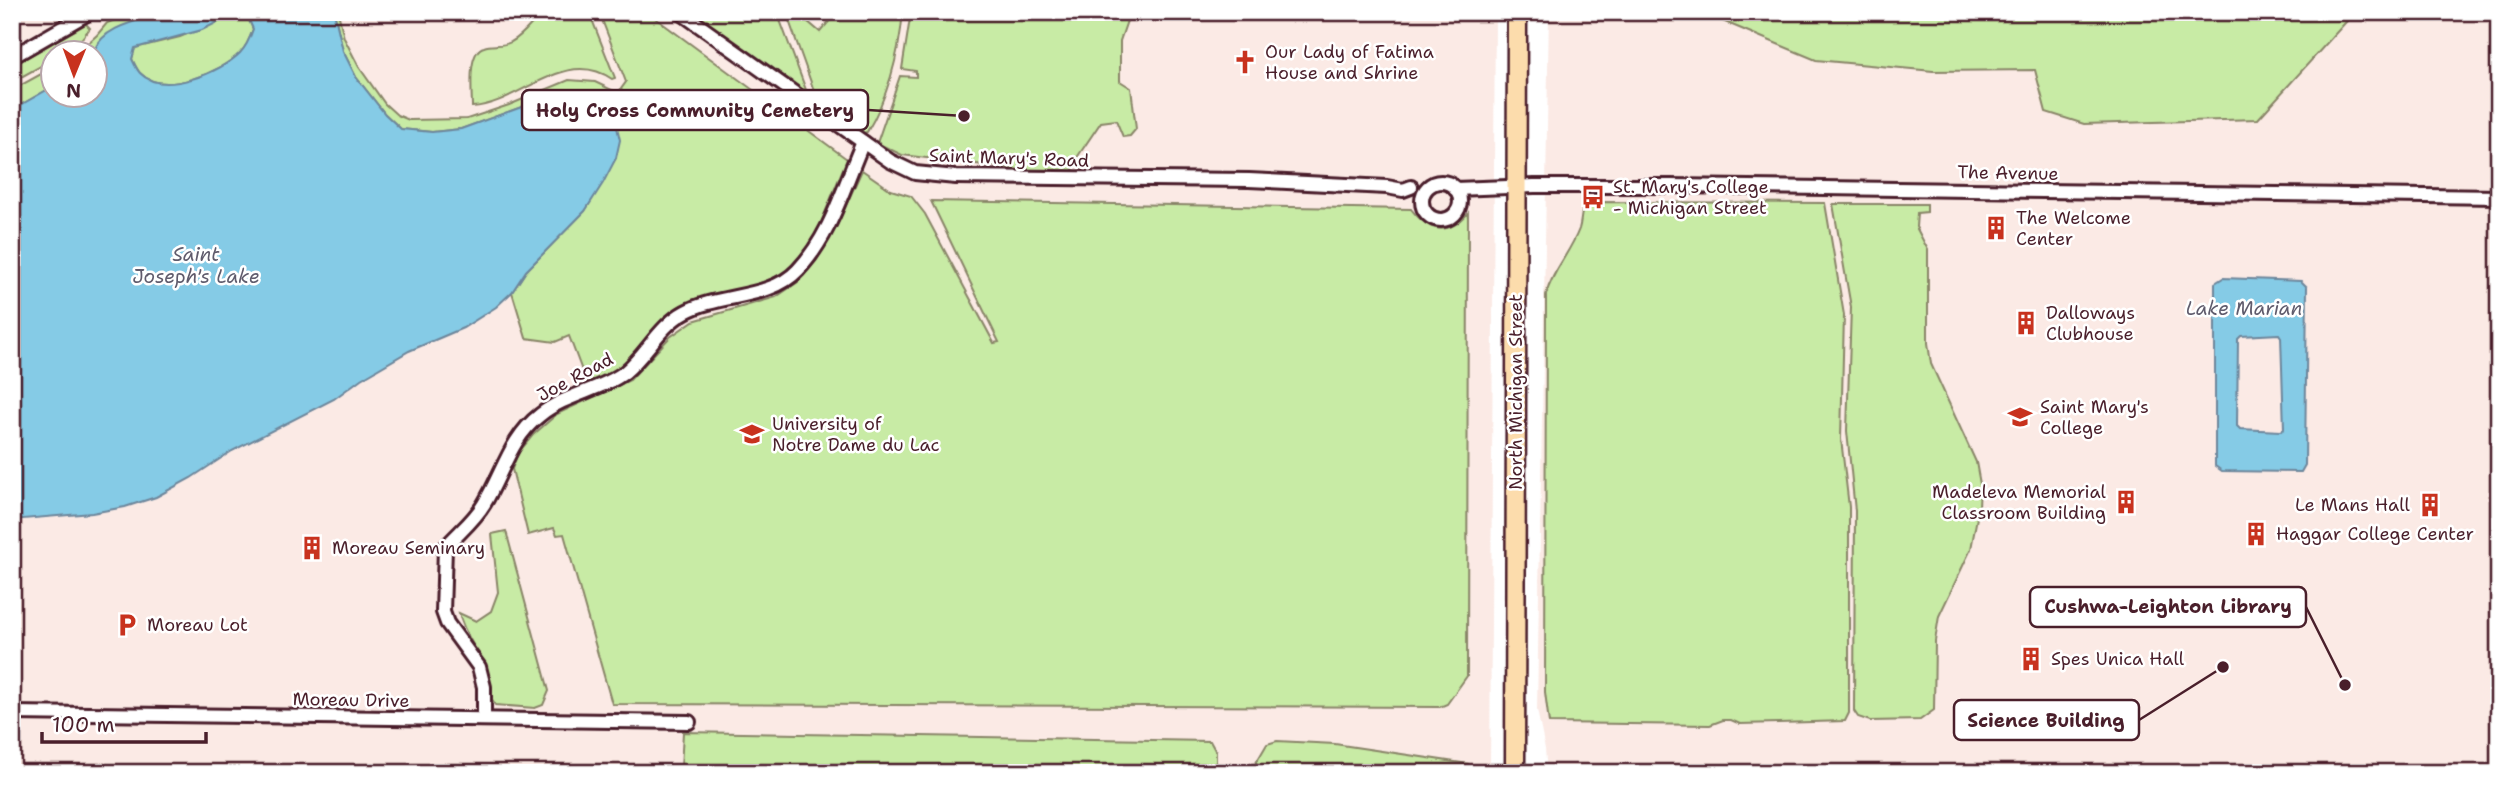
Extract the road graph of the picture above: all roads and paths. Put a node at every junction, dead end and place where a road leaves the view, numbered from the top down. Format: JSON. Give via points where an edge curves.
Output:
{"nodes":[{"id":1,"x":90,"y":12,"type":"edge"},
{"id":2,"x":680,"y":12,"type":"edge"},
{"id":3,"x":1517,"y":12,"type":"edge"},
{"id":4,"x":12,"y":57,"type":"edge"},
{"id":5,"x":863,"y":142,"type":"junction"},
{"id":6,"x":1516,"y":186,"type":"junction"},
{"id":7,"x":1427,"y":188,"type":"junction"},
{"id":8,"x":1455,"y":189,"type":"junction"},
{"id":9,"x":2499,"y":197,"type":"edge"},
{"id":10,"x":12,"y":713,"type":"edge"},
{"id":11,"x":484,"y":719,"type":"junction"},
{"id":12,"x":689,"y":722,"type":"dead end"},
{"id":13,"x":1515,"y":773,"type":"edge"}],
"edges":[{"from":1,"to":4,"type":"street"},
{"from":2,"to":5,"type":"street","name":"Saint Mary's Road"},
{"from":3,"to":6,"type":"main road","name":"North Michigan Street"},
{"from":5,"to":7,"type":"street","name":"Saint Mary's Road","via":[[904,169],[956,177],[1249,180],[1387,187],[1395,183]]},
{"from":5,"to":11,"type":"street","name":"Joe Road","via":[[827,227],[792,276],[684,312],[624,372],[539,415],[520,435],[483,506],[445,548],[443,612],[479,667]]},
{"from":6,"to":8,"type":"street","name":"Saint Mary's Road"},
{"from":6,"to":9,"type":"street","name":"The Avenue"},
{"from":6,"to":13,"type":"main road","name":"North Michigan Street"},
{"from":7,"to":8,"type":"street","name":"Saint Mary's Road","via":[[1438,183]]},
{"from":7,"to":8,"type":"street","via":[[1422,199],[1425,211],[1440,220],[1456,212],[1459,200]]},
{"from":10,"to":11,"type":"street","name":"Moreau Drive"},
{"from":11,"to":12,"type":"street","name":"Moreau Drive"}]}
